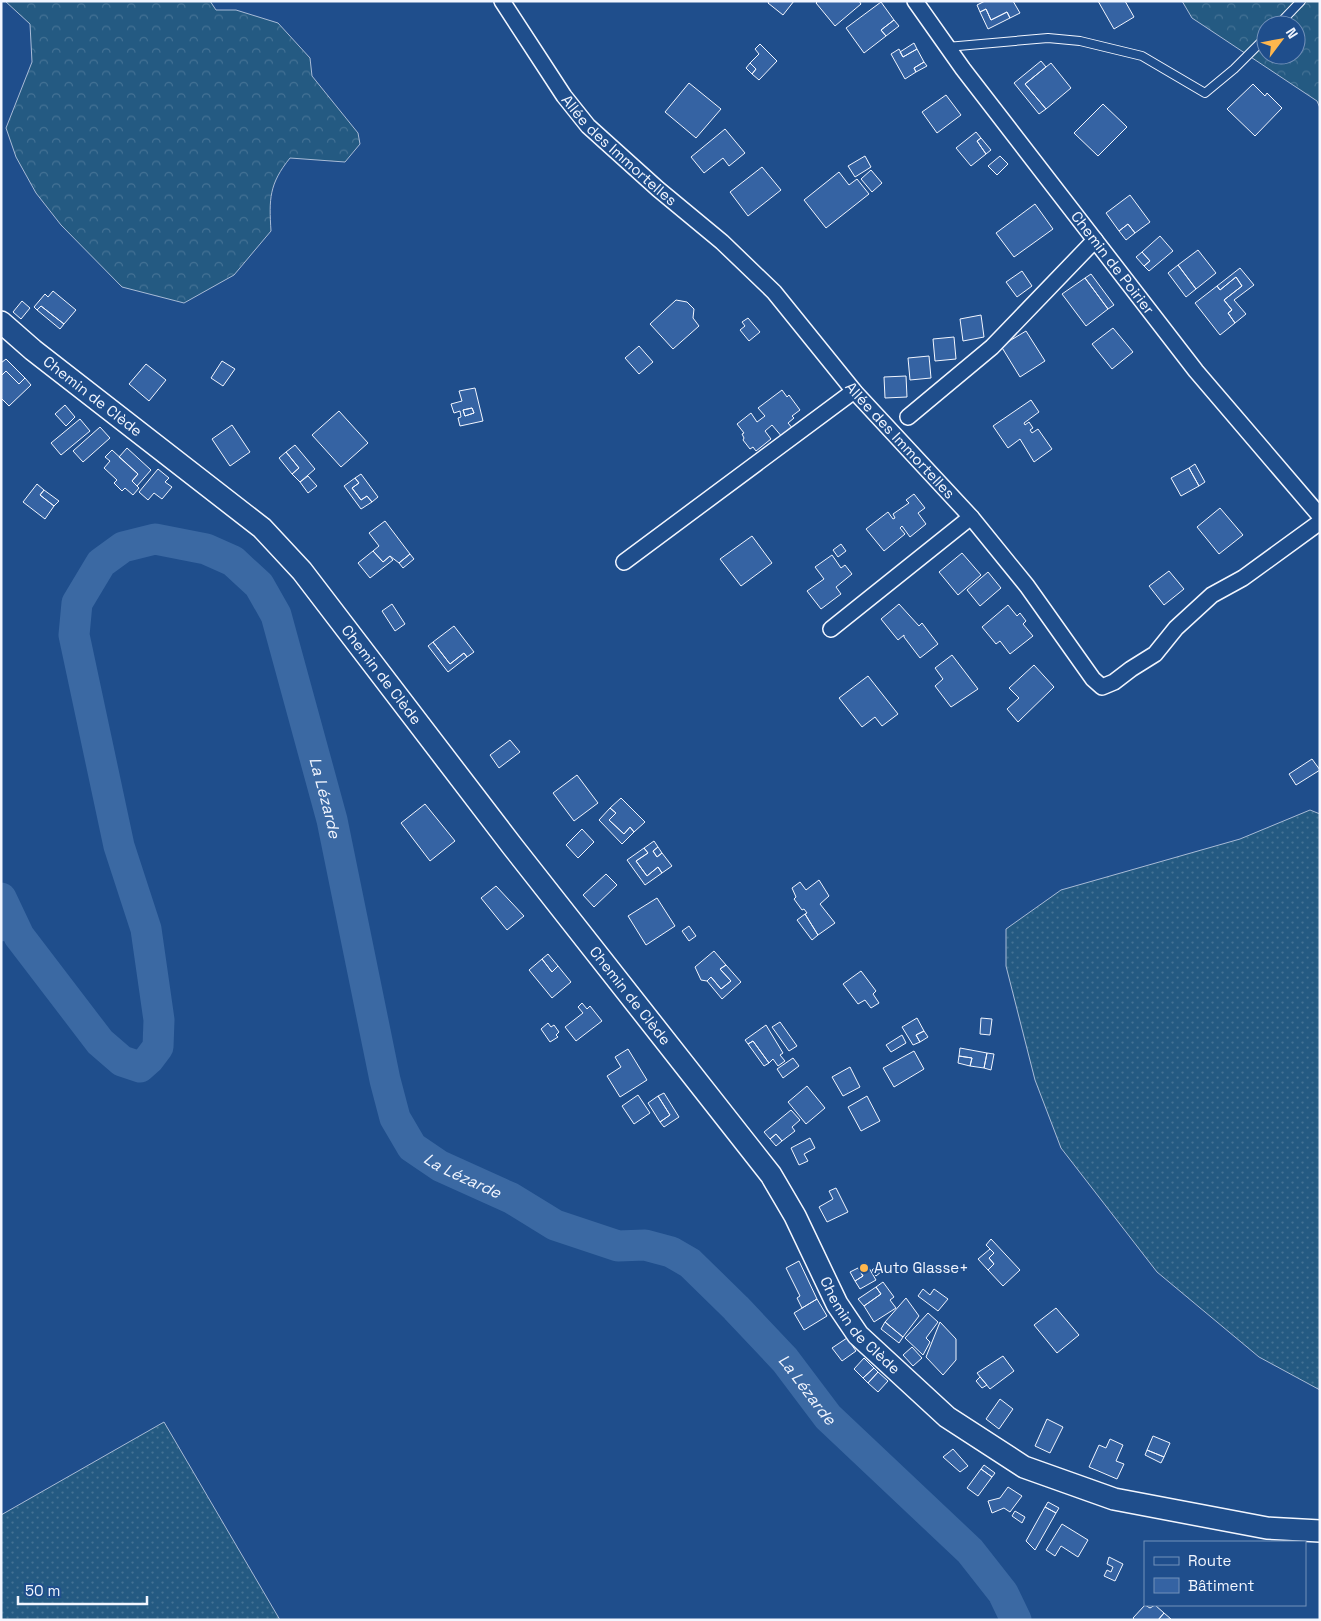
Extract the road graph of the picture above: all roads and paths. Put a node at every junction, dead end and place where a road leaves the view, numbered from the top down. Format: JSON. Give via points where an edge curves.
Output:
{"nodes":[{"id":1,"x":502,"y":1,"type":"edge"},
{"id":2,"x":915,"y":1,"type":"edge"},
{"id":3,"x":1301,"y":1,"type":"edge"},
{"id":4,"x":1288,"y":15,"type":"edge"},
{"id":5,"x":947,"y":47,"type":"junction"},
{"id":6,"x":1256,"y":47,"type":"edge"},
{"id":7,"x":1095,"y":240,"type":"junction"},
{"id":8,"x":1,"y":322,"type":"edge"},
{"id":9,"x":854,"y":391,"type":"junction"},
{"id":10,"x":908,"y":416,"type":"dead end"},
{"id":11,"x":1320,"y":516,"type":"edge"},
{"id":12,"x":971,"y":517,"type":"junction"},
{"id":13,"x":1320,"y":522,"type":"edge"},
{"id":14,"x":624,"y":562,"type":"dead end"},
{"id":15,"x":831,"y":629,"type":"dead end"},
{"id":16,"x":1320,"y":1531,"type":"edge"}],
"edges":[{"from":1,"to":9,"type":"street","name":"Allée des Immortelles","via":[[564,96],[588,126],[722,242],[774,292]]},
{"from":2,"to":5,"type":"street","name":"Chemin de Poirier"},
{"from":3,"to":4,"type":"lane"},
{"from":5,"to":6,"type":"lane","via":[[1048,38],[1080,41],[1142,56],[1205,92]]},
{"from":5,"to":7,"type":"street","name":"Chemin de Poirier"},
{"from":7,"to":10,"type":"street","via":[[992,347]]},
{"from":7,"to":11,"type":"street","name":"Chemin de Poirier","via":[[1196,371]]},
{"from":8,"to":16,"type":"main road","name":"Chemin de Clède","via":[[262,528],[302,571],[513,847],[771,1175],[795,1216],[837,1304],[858,1335],[947,1417],[1024,1467],[1114,1499],[1267,1528]]},
{"from":9,"to":12,"type":"street","name":"Allée des Immortelles"},
{"from":9,"to":14,"type":"street"},
{"from":12,"to":13,"type":"street","name":"Allée des Immortelles","via":[[1102,687],[1155,654],[1176,628],[1212,595],[1243,578]]},
{"from":12,"to":15,"type":"street"}]}
